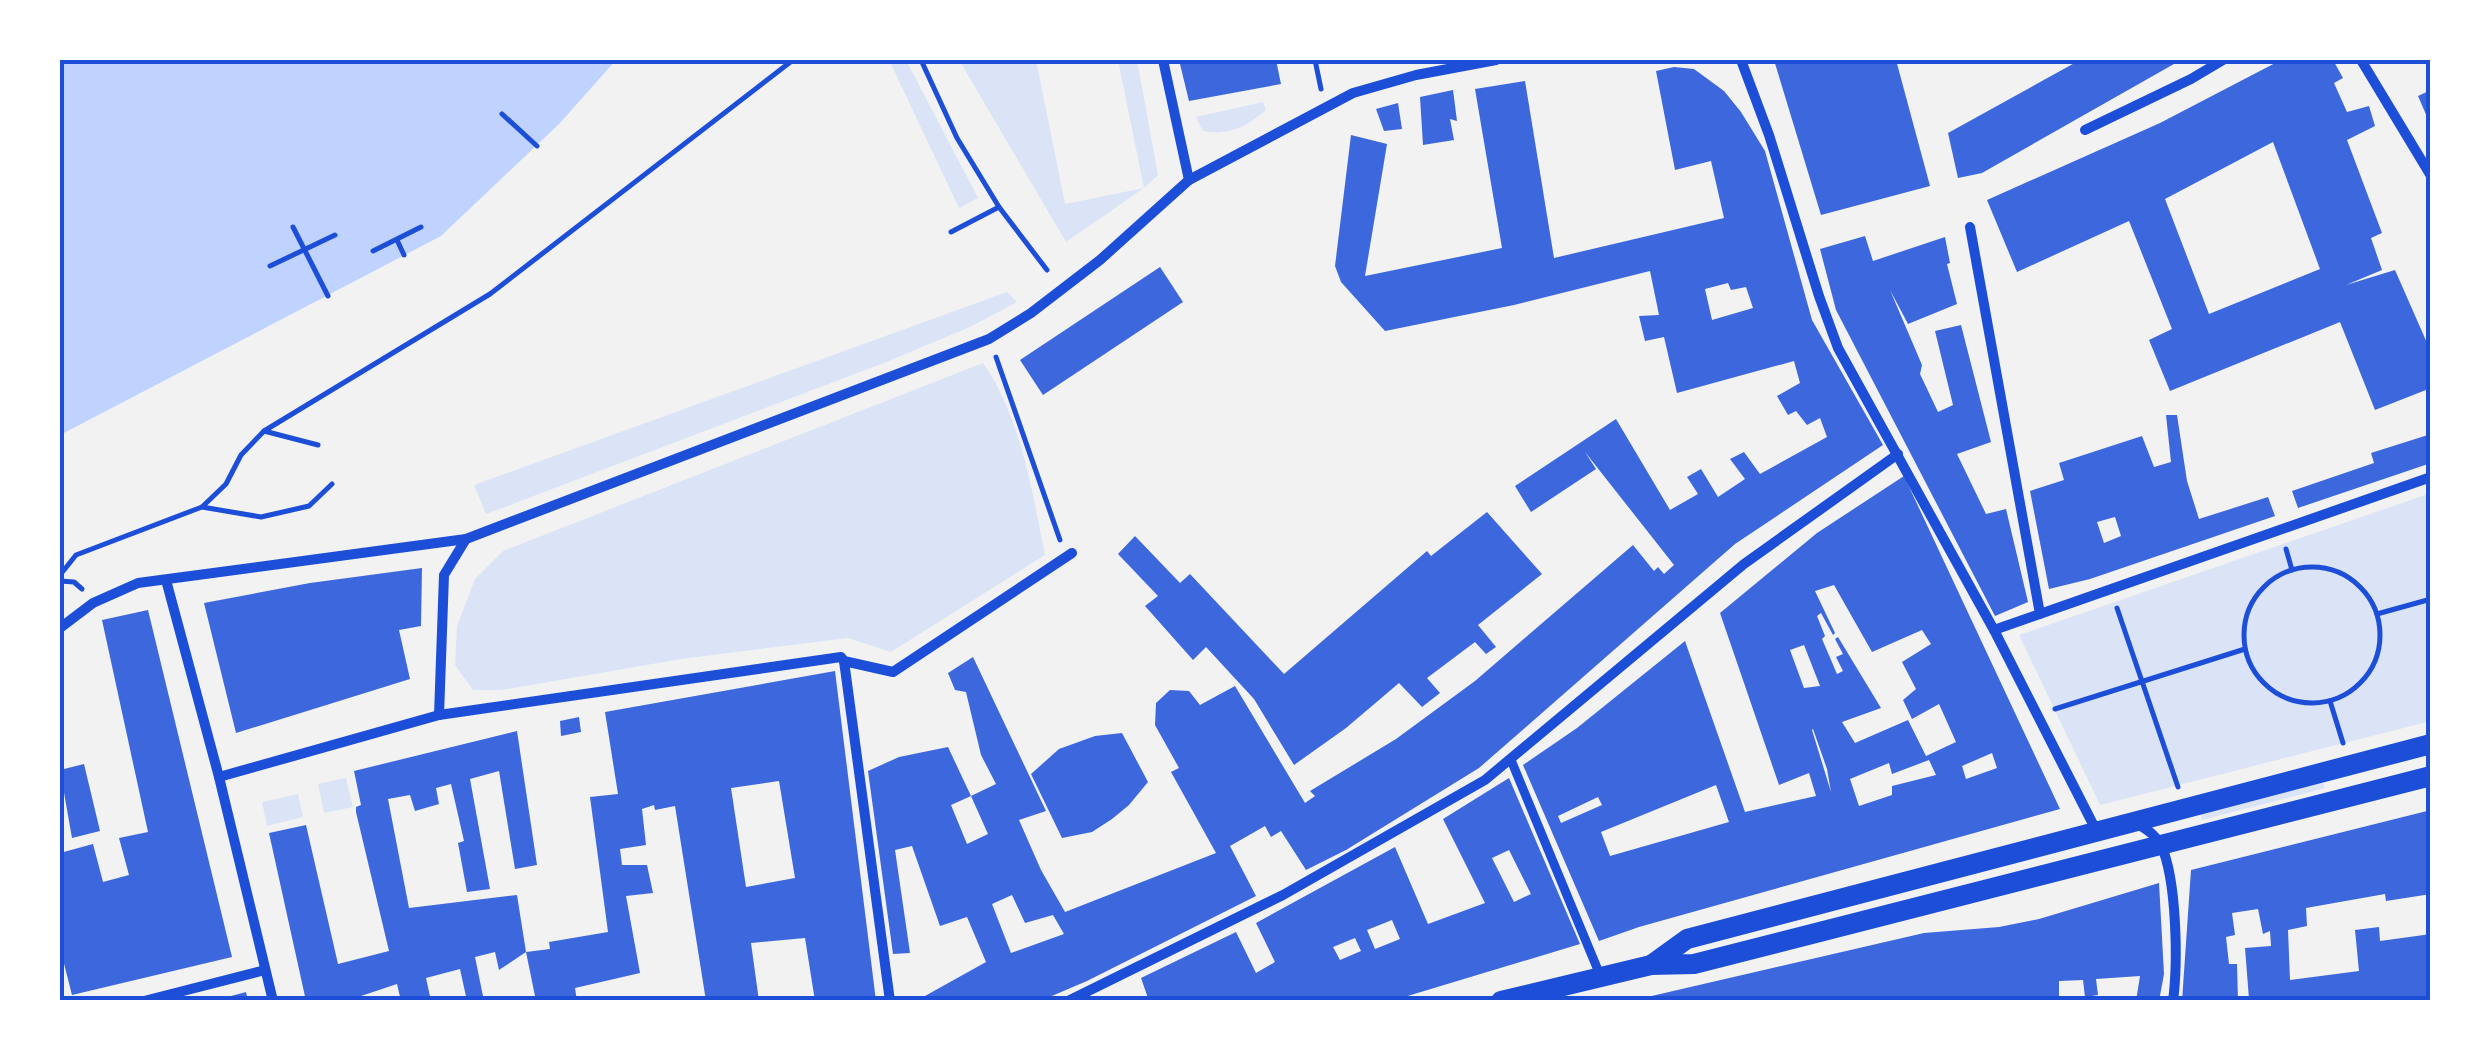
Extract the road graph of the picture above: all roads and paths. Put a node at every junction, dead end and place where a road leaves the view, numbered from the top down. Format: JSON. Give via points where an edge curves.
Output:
{"nodes":[{"id":1,"x":793,"y":60,"type":"edge"},
{"id":2,"x":920,"y":60,"type":"edge"},
{"id":3,"x":1164,"y":60,"type":"edge"},
{"id":4,"x":1314,"y":60,"type":"edge"},
{"id":5,"x":1496,"y":60,"type":"edge"},
{"id":6,"x":1741,"y":60,"type":"edge"},
{"id":7,"x":2223,"y":60,"type":"edge"},
{"id":8,"x":2361,"y":60,"type":"edge"},
{"id":9,"x":1326,"y":106,"type":"junction"},
{"id":10,"x":502,"y":114,"type":"dead end"},
{"id":11,"x":2085,"y":130,"type":"dead end"},
{"id":12,"x":537,"y":146,"type":"dead end"},
{"id":13,"x":2431,"y":176,"type":"edge"},
{"id":14,"x":1189,"y":180,"type":"junction"},
{"id":15,"x":999,"y":206,"type":"junction"},
{"id":16,"x":293,"y":227,"type":"dead end"},
{"id":17,"x":421,"y":227,"type":"dead end"},
{"id":18,"x":1970,"y":228,"type":"dead end"},
{"id":19,"x":951,"y":232,"type":"dead end"},
{"id":20,"x":335,"y":235,"type":"dead end"},
{"id":21,"x":396,"y":240,"type":"junction"},
{"id":22,"x":304,"y":250,"type":"junction"},
{"id":23,"x":373,"y":251,"type":"dead end"},
{"id":24,"x":404,"y":256,"type":"dead end"},
{"id":25,"x":270,"y":266,"type":"dead end"},
{"id":26,"x":1046,"y":270,"type":"dead end"},
{"id":27,"x":328,"y":296,"type":"dead end"},
{"id":28,"x":989,"y":339,"type":"junction"},
{"id":29,"x":264,"y":430,"type":"junction"},
{"id":30,"x":318,"y":445,"type":"dead end"},
{"id":31,"x":1898,"y":454,"type":"junction"},
{"id":32,"x":2431,"y":476,"type":"edge"},
{"id":33,"x":332,"y":484,"type":"dead end"},
{"id":34,"x":202,"y":507,"type":"junction"},
{"id":35,"x":466,"y":539,"type":"junction"},
{"id":36,"x":1069,"y":555,"type":"joint"},
{"id":37,"x":60,"y":578,"type":"edge"},
{"id":38,"x":166,"y":580,"type":"junction"},
{"id":39,"x":2111,"y":590,"type":"junction"},
{"id":40,"x":86,"y":594,"type":"dead end"},
{"id":41,"x":2431,"y":598,"type":"edge"},
{"id":42,"x":2040,"y":614,"type":"junction"},
{"id":43,"x":2377,"y":614,"type":"junction"},
{"id":44,"x":60,"y":628,"type":"edge"},
{"id":45,"x":1994,"y":630,"type":"junction"},
{"id":46,"x":2245,"y":648,"type":"junction"},
{"id":47,"x":844,"y":661,"type":"junction"},
{"id":48,"x":2141,"y":682,"type":"junction"},
{"id":49,"x":2330,"y":702,"type":"junction"},
{"id":50,"x":438,"y":714,"type":"junction"},
{"id":51,"x":2038,"y":714,"type":"junction"},
{"id":52,"x":2431,"y":744,"type":"edge"},
{"id":53,"x":1511,"y":760,"type":"junction"},
{"id":54,"x":2350,"y":764,"type":"junction"},
{"id":55,"x":2431,"y":776,"type":"edge"},
{"id":56,"x":219,"y":777,"type":"junction"},
{"id":57,"x":2180,"y":794,"type":"dead end"},
{"id":58,"x":2134,"y":822,"type":"junction"},
{"id":59,"x":2096,"y":830,"type":"junction"},
{"id":60,"x":2161,"y":846,"type":"junction"},
{"id":61,"x":1651,"y":965,"type":"junction"},
{"id":62,"x":265,"y":970,"type":"junction"},
{"id":63,"x":1600,"y":977,"type":"junction"},
{"id":64,"x":144,"y":1001,"type":"edge"},
{"id":65,"x":273,"y":1001,"type":"edge"},
{"id":66,"x":890,"y":1001,"type":"edge"},
{"id":67,"x":1068,"y":1001,"type":"edge"},
{"id":68,"x":1502,"y":1001,"type":"edge"},
{"id":69,"x":2172,"y":1001,"type":"edge"}],
"edges":[{"from":1,"to":29,"type":"path","via":[[490,294]]},
{"from":2,"to":15,"type":"path"},
{"from":3,"to":14,"type":"street"},
{"from":4,"to":9,"type":"path"},
{"from":5,"to":9,"type":"street","via":[[1416,75]]},
{"from":6,"to":31,"type":"street","via":[[1838,348]]},
{"from":7,"to":11,"type":"street"},
{"from":8,"to":13,"type":"street"},
{"from":9,"to":14,"type":"street"},
{"from":10,"to":12,"type":"path"},
{"from":14,"to":28,"type":"street","via":[[1100,260]]},
{"from":15,"to":19,"type":"path"},
{"from":15,"to":26,"type":"path"},
{"from":16,"to":22,"type":"path"},
{"from":17,"to":21,"type":"path"},
{"from":18,"to":42,"type":"street"},
{"from":20,"to":22,"type":"path"},
{"from":21,"to":23,"type":"path"},
{"from":21,"to":24,"type":"path"},
{"from":22,"to":25,"type":"path"},
{"from":22,"to":27,"type":"path"},
{"from":28,"to":35,"type":"street"},
{"from":28,"to":36,"type":"path"},
{"from":29,"to":30,"type":"path"},
{"from":29,"to":34,"type":"path"},
{"from":31,"to":45,"type":"street"},
{"from":31,"to":53,"type":"street","via":[[1744,564]]},
{"from":32,"to":39,"type":"street"},
{"from":33,"to":34,"type":"path","via":[[309,506],[262,517]]},
{"from":34,"to":37,"type":"path","via":[[76,555]]},
{"from":35,"to":38,"type":"street"},
{"from":35,"to":50,"type":"street","via":[[444,575]]},
{"from":36,"to":47,"type":"street","via":[[893,672]]},
{"from":37,"to":40,"type":"path"},
{"from":38,"to":44,"type":"street","via":[[123,589]]},
{"from":38,"to":56,"type":"street"},
{"from":39,"to":42,"type":"street"},
{"from":39,"to":48,"type":"path"},
{"from":41,"to":43,"type":"path"},
{"from":42,"to":45,"type":"street"},
{"from":43,"to":46,"type":"path","via":[[2349,578],[2328,569],[2292,570],[2251,604]]},
{"from":43,"to":49,"type":"path","via":[[2380,636],[2372,668]]},
{"from":45,"to":51,"type":"street"},
{"from":46,"to":48,"type":"path"},
{"from":46,"to":49,"type":"path","via":[[2267,686],[2296,701]]},
{"from":47,"to":50,"type":"street"},
{"from":47,"to":66,"type":"street"},
{"from":48,"to":51,"type":"path"},
{"from":48,"to":57,"type":"path"},
{"from":49,"to":54,"type":"path"},
{"from":50,"to":56,"type":"street"},
{"from":51,"to":59,"type":"street"},
{"from":52,"to":54,"type":"main road"},
{"from":53,"to":63,"type":"street"},
{"from":53,"to":67,"type":"street","via":[[1283,895]]},
{"from":54,"to":58,"type":"main road"},
{"from":55,"to":60,"type":"main road"},
{"from":56,"to":62,"type":"street"},
{"from":58,"to":59,"type":"main road"},
{"from":58,"to":60,"type":"street"},
{"from":59,"to":61,"type":"main road","via":[[1688,939]]},
{"from":60,"to":61,"type":"main road","via":[[1694,964]]},
{"from":60,"to":69,"type":"street","via":[[2174,929]]},
{"from":61,"to":63,"type":"main road"},
{"from":62,"to":64,"type":"street"},
{"from":62,"to":65,"type":"street"},
{"from":63,"to":68,"type":"main road"}]}
